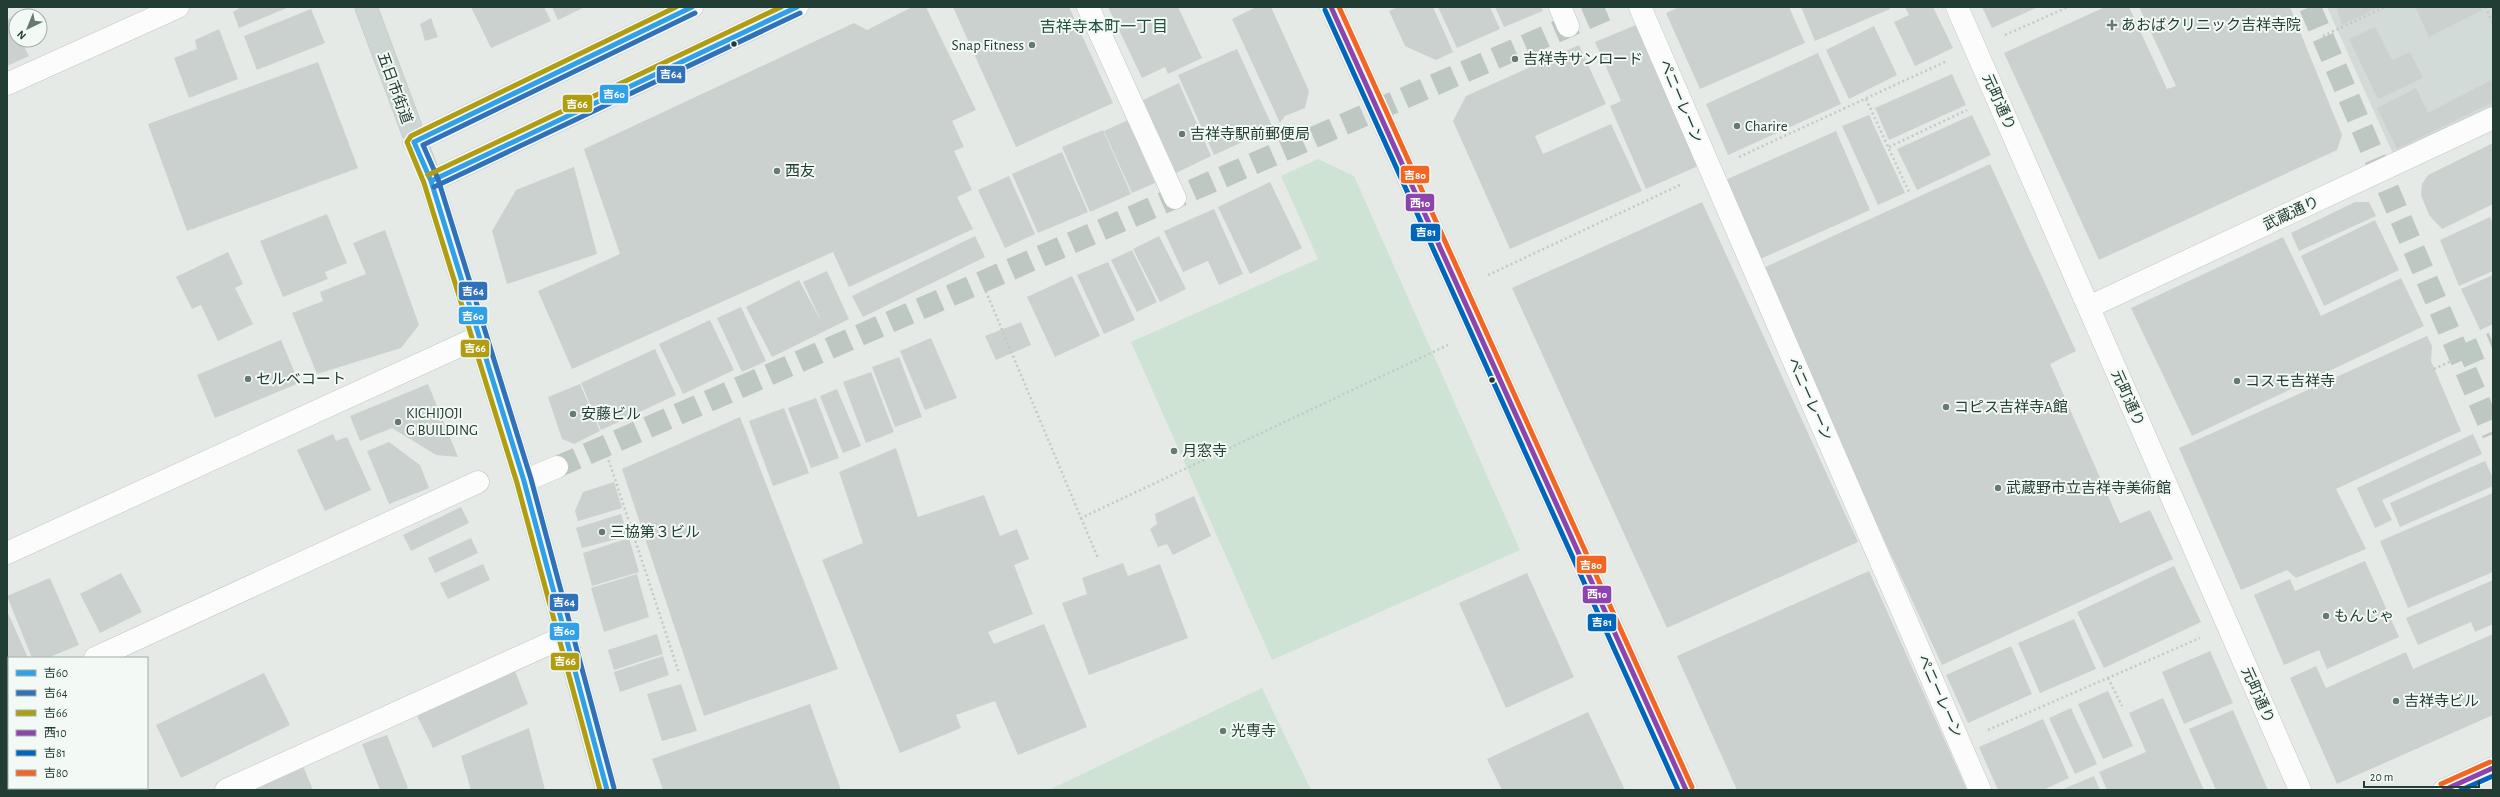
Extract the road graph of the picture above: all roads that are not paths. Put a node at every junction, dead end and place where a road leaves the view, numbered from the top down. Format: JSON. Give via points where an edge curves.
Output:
{"nodes":[{"id":1,"x":178,"y":7,"type":"edge"},
{"id":2,"x":366,"y":7,"type":"edge"},
{"id":3,"x":692,"y":7,"type":"edge"},
{"id":4,"x":797,"y":7,"type":"edge"},
{"id":5,"x":1088,"y":7,"type":"edge"},
{"id":6,"x":1331,"y":7,"type":"edge"},
{"id":7,"x":1560,"y":7,"type":"edge"},
{"id":8,"x":1640,"y":7,"type":"edge"},
{"id":9,"x":1957,"y":7,"type":"edge"},
{"id":10,"x":1568,"y":26,"type":"dead end"},
{"id":11,"x":7,"y":84,"type":"edge"},
{"id":12,"x":2493,"y":118,"type":"edge"},
{"id":13,"x":414,"y":142,"type":"junction"},
{"id":14,"x":431,"y":182,"type":"junction"},
{"id":15,"x":1175,"y":198,"type":"dead end"},
{"id":16,"x":2088,"y":307,"type":"junction"},
{"id":17,"x":479,"y":337,"type":"junction"},
{"id":18,"x":558,"y":467,"type":"tunnel mouth"},
{"id":19,"x":524,"y":481,"type":"junction"},
{"id":20,"x":478,"y":482,"type":"dead end"},
{"id":21,"x":7,"y":553,"type":"edge"},
{"id":22,"x":566,"y":636,"type":"junction"},
{"id":23,"x":97,"y":657,"type":"edge"},
{"id":24,"x":2493,"y":768,"type":"edge"},
{"id":25,"x":226,"y":790,"type":"edge"},
{"id":26,"x":607,"y":790,"type":"edge"},
{"id":27,"x":1686,"y":790,"type":"edge"},
{"id":28,"x":1980,"y":790,"type":"edge"},
{"id":29,"x":2300,"y":790,"type":"edge"},
{"id":30,"x":2444,"y":790,"type":"edge"}],
"edges":[{"from":1,"to":11,"type":"street"},
{"from":2,"to":13,"type":"main road","name":"五日市街道"},
{"from":3,"to":13,"type":"street"},
{"from":4,"to":14,"type":"street"},
{"from":5,"to":15,"type":"street"},
{"from":6,"to":27,"type":"street"},
{"from":7,"to":10,"type":"street"},
{"from":8,"to":28,"type":"street","name":"ペニーレーン"},
{"from":9,"to":16,"type":"street","name":"元町通り"},
{"from":12,"to":16,"type":"street","name":"武蔵通り"},
{"from":13,"to":14,"type":"main road","name":"五日市街道"},
{"from":14,"to":17,"type":"main road","name":"五日市街道"},
{"from":16,"to":29,"type":"street","name":"元町通り"},
{"from":17,"to":19,"type":"main road","name":"五日市街道"},
{"from":17,"to":21,"type":"street"},
{"from":18,"to":19,"type":"street"},
{"from":19,"to":22,"type":"main road","name":"五日市街道"},
{"from":20,"to":23,"type":"street"},
{"from":22,"to":25,"type":"street"},
{"from":22,"to":26,"type":"main road","name":"五日市街道"},
{"from":24,"to":30,"type":"street"}]}
